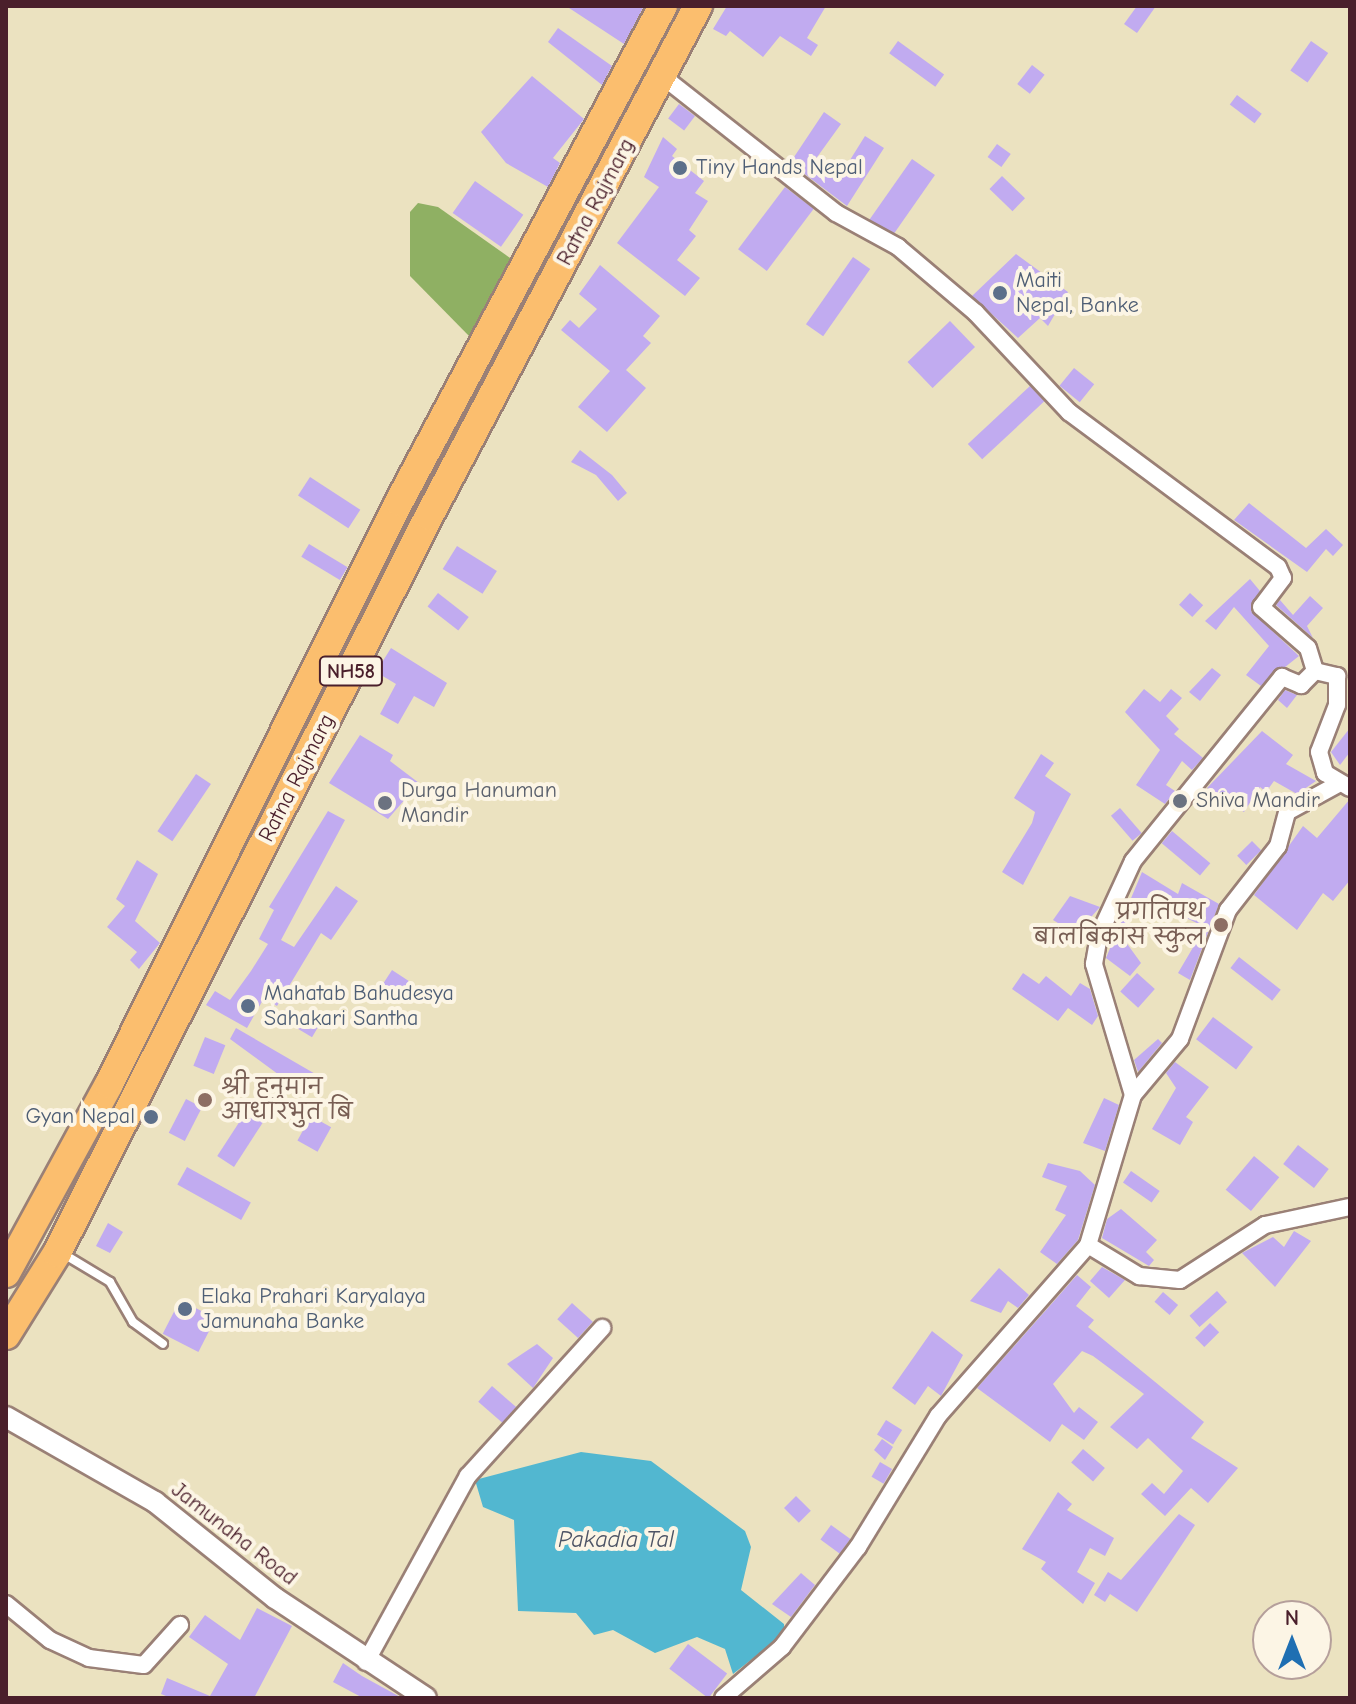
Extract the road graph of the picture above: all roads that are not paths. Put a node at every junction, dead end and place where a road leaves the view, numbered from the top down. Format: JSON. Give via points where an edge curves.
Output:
{"nodes":[{"id":1,"x":663,"y":6,"type":"edge"},
{"id":2,"x":698,"y":6,"type":"edge"},
{"id":3,"x":662,"y":76,"type":"junction"},
{"id":4,"x":1315,"y":671,"type":"junction"},
{"id":5,"x":1345,"y":786,"type":"edge"},
{"id":6,"x":1133,"y":1095,"type":"junction"},
{"id":7,"x":1350,"y":1207,"type":"edge"},
{"id":8,"x":1088,"y":1245,"type":"junction"},
{"id":9,"x":57,"y":1253,"type":"junction"},
{"id":10,"x":6,"y":1273,"type":"edge"},
{"id":11,"x":602,"y":1328,"type":"dead end"},
{"id":12,"x":6,"y":1335,"type":"edge"},
{"id":13,"x":163,"y":1344,"type":"dead end"},
{"id":14,"x":6,"y":1417,"type":"edge"},
{"id":15,"x":6,"y":1604,"type":"edge"},
{"id":16,"x":180,"y":1625,"type":"dead end"},
{"id":17,"x":366,"y":1662,"type":"junction"},
{"id":18,"x":426,"y":1698,"type":"edge"},
{"id":19,"x":723,"y":1698,"type":"edge"}],
"edges":[{"from":1,"to":10,"type":"highway","name":"Ratna Rajmarg","number":"NH58","via":[[399,502],[109,1084]]},
{"from":2,"to":3,"type":"highway","name":"Ratna Rajmarg","number":"NH58"},
{"from":3,"to":4,"type":"street","via":[[836,213],[898,247],[976,313],[1069,412],[1278,567],[1283,578],[1261,607],[1308,648]]},
{"from":3,"to":9,"type":"highway","name":"Ratna Rajmarg","number":"NH58","via":[[429,516]]},
{"from":4,"to":5,"type":"street","via":[[1337,676],[1337,705],[1319,752],[1325,773]]},
{"from":4,"to":6,"type":"street","via":[[1301,685],[1282,677],[1133,861],[1114,897],[1094,964]]},
{"from":5,"to":6,"type":"street","via":[[1287,812],[1278,846],[1228,910],[1180,1039]]},
{"from":6,"to":8,"type":"street"},
{"from":7,"to":8,"type":"street","via":[[1265,1225],[1180,1280],[1139,1276]]},
{"from":8,"to":19,"type":"street","via":[[938,1416],[858,1547],[782,1647]]},
{"from":9,"to":12,"type":"highway","name":"Ratna Rajmarg","number":"NH58"},
{"from":9,"to":13,"type":"lane","via":[[84,1260],[110,1282],[133,1322]]},
{"from":11,"to":17,"type":"street","via":[[468,1476]]},
{"from":14,"to":17,"type":"street","name":"Jamunaha Road","via":[[155,1502]]},
{"from":15,"to":16,"type":"street","via":[[50,1640],[89,1658],[144,1665]]},
{"from":17,"to":18,"type":"street","name":"Jamunaha Road"}]}
